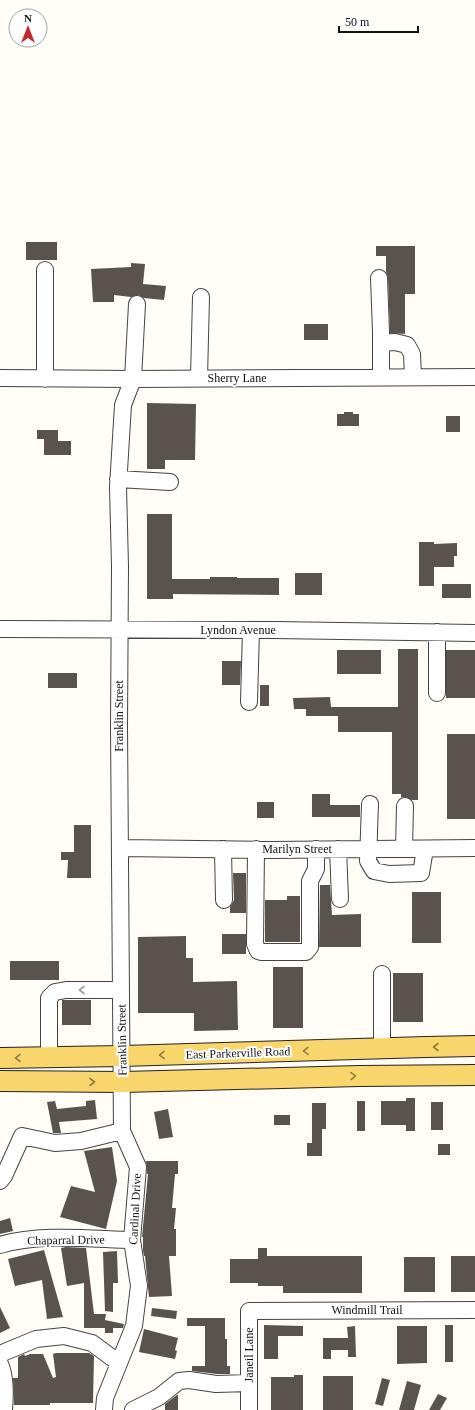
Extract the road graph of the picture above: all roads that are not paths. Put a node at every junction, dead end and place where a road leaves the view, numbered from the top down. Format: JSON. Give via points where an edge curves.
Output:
{"nodes":[{"id":1,"x":45,"y":270,"type":"dead end"},
{"id":2,"x":379,"y":278,"type":"dead end"},
{"id":3,"x":201,"y":296,"type":"dead end"},
{"id":4,"x":137,"y":304,"type":"dead end"},
{"id":5,"x":381,"y":343,"type":"junction"},
{"id":6,"x":381,"y":377,"type":"junction"},
{"id":7,"x":413,"y":377,"type":"junction"},
{"id":8,"x":475,"y":377,"type":"edge"},
{"id":9,"x":0,"y":378,"type":"edge"},
{"id":10,"x":45,"y":378,"type":"junction"},
{"id":11,"x":199,"y":378,"type":"junction"},
{"id":12,"x":133,"y":379,"type":"junction"},
{"id":13,"x":118,"y":479,"type":"junction"},
{"id":14,"x":170,"y":482,"type":"dead end"},
{"id":15,"x":0,"y":629,"type":"edge"},
{"id":16,"x":120,"y":630,"type":"junction"},
{"id":17,"x":251,"y":630,"type":"junction"},
{"id":18,"x":437,"y":632,"type":"junction"},
{"id":19,"x":475,"y":633,"type":"edge"},
{"id":20,"x":437,"y":693,"type":"dead end"},
{"id":21,"x":249,"y":702,"type":"dead end"},
{"id":22,"x":370,"y":804,"type":"dead end"},
{"id":23,"x":405,"y":806,"type":"dead end"},
{"id":24,"x":120,"y":848,"type":"junction"},
{"id":25,"x":475,"y":848,"type":"edge"},
{"id":26,"x":223,"y":849,"type":"junction"},
{"id":27,"x":256,"y":849,"type":"junction"},
{"id":28,"x":316,"y":849,"type":"junction"},
{"id":29,"x":338,"y":849,"type":"junction"},
{"id":30,"x":368,"y":849,"type":"junction"},
{"id":31,"x":404,"y":849,"type":"junction"},
{"id":32,"x":425,"y":849,"type":"junction"},
{"id":33,"x":340,"y":899,"type":"dead end"},
{"id":34,"x":224,"y":900,"type":"dead end"},
{"id":35,"x":382,"y":974,"type":"dead end"},
{"id":36,"x":121,"y":990,"type":"junction"},
{"id":37,"x":475,"y":1046,"type":"edge"},
{"id":38,"x":382,"y":1048,"type":"junction"},
{"id":39,"x":255,"y":1052,"type":"junction"},
{"id":40,"x":122,"y":1056,"type":"junction"},
{"id":41,"x":0,"y":1058,"type":"edge"},
{"id":42,"x":49,"y":1058,"type":"junction"},
{"id":43,"x":475,"y":1075,"type":"edge"},
{"id":44,"x":383,"y":1076,"type":"junction"},
{"id":45,"x":175,"y":1081,"type":"junction"},
{"id":46,"x":0,"y":1082,"type":"edge"},
{"id":47,"x":123,"y":1082,"type":"junction"},
{"id":48,"x":122,"y":1131,"type":"junction"},
{"id":49,"x":0,"y":1181,"type":"edge"},
{"id":50,"x":132,"y":1240,"type":"junction"},
{"id":51,"x":0,"y":1245,"type":"edge"},
{"id":52,"x":475,"y":1310,"type":"edge"},
{"id":53,"x":260,"y":1311,"type":"joint"},
{"id":54,"x":0,"y":1354,"type":"edge"},
{"id":55,"x":119,"y":1363,"type":"junction"},
{"id":56,"x":0,"y":1364,"type":"edge"},
{"id":57,"x":249,"y":1383,"type":"junction"},
{"id":58,"x":4,"y":1410,"type":"edge"},
{"id":59,"x":104,"y":1410,"type":"edge"},
{"id":60,"x":133,"y":1410,"type":"edge"},
{"id":61,"x":249,"y":1410,"type":"edge"}],
"edges":[{"from":1,"to":10,"type":"street"},
{"from":2,"to":5,"type":"street"},
{"from":3,"to":11,"type":"street"},
{"from":4,"to":12,"type":"street","name":"Franklin Street"},
{"from":5,"to":6,"type":"street"},
{"from":5,"to":7,"type":"street","via":[[395,342],[407,345],[412,354]]},
{"from":6,"to":7,"type":"street","name":"Sherry Lane"},
{"from":6,"to":11,"type":"street","name":"Sherry Lane"},
{"from":7,"to":8,"type":"street","name":"Sherry Lane"},
{"from":9,"to":10,"type":"street","name":"Sherry Lane"},
{"from":10,"to":12,"type":"street","name":"Sherry Lane"},
{"from":11,"to":12,"type":"street","name":"Sherry Lane"},
{"from":12,"to":13,"type":"street","name":"Franklin Street","via":[[123,405]]},
{"from":13,"to":14,"type":"street"},
{"from":13,"to":16,"type":"street","name":"Franklin Street"},
{"from":15,"to":16,"type":"street","name":"Lyndon Avenue"},
{"from":16,"to":17,"type":"street","name":"Lyndon Avenue"},
{"from":16,"to":24,"type":"street","name":"Franklin Street"},
{"from":17,"to":18,"type":"street","name":"Lyndon Avenue"},
{"from":17,"to":21,"type":"street"},
{"from":18,"to":19,"type":"street","name":"Lyndon Avenue"},
{"from":18,"to":20,"type":"street"},
{"from":22,"to":30,"type":"street"},
{"from":23,"to":31,"type":"street"},
{"from":24,"to":26,"type":"street","name":"Marilyn Street"},
{"from":24,"to":36,"type":"street","name":"Franklin Street"},
{"from":25,"to":32,"type":"street","name":"Marilyn Street"},
{"from":26,"to":27,"type":"street","name":"Marilyn Street"},
{"from":26,"to":34,"type":"street"},
{"from":27,"to":28,"type":"street","name":"Marilyn Street"},
{"from":27,"to":28,"type":"street","via":[[255,944],[261,952],[309,950],[310,881],[316,869]]},
{"from":28,"to":29,"type":"street","name":"Marilyn Street"},
{"from":29,"to":30,"type":"street","name":"Marilyn Street"},
{"from":29,"to":33,"type":"street"},
{"from":30,"to":31,"type":"street","name":"Marilyn Street"},
{"from":30,"to":32,"type":"street","via":[[368,861],[374,871],[389,874],[421,872]]},
{"from":31,"to":32,"type":"street","name":"Marilyn Street"},
{"from":35,"to":38,"type":"street"},
{"from":36,"to":40,"type":"street","name":"Franklin Street"},
{"from":36,"to":42,"type":"street","one_way":true,"via":[[66,990],[56,992],[49,998]]},
{"from":37,"to":38,"type":"main road","name":"East Parkerville Road","one_way":true},
{"from":38,"to":39,"type":"main road","name":"East Parkerville Road","one_way":true},
{"from":38,"to":44,"type":"main road"},
{"from":39,"to":40,"type":"main road","name":"East Parkerville Road","one_way":true},
{"from":39,"to":45,"type":"main road","via":[[254,1064],[246,1068]]},
{"from":40,"to":42,"type":"main road","name":"East Parkerville Road"},
{"from":40,"to":47,"type":"street","name":"Franklin Street"},
{"from":42,"to":41,"type":"main road","name":"East Parkerville Road","one_way":true},
{"from":43,"to":44,"type":"main road"},
{"from":45,"to":44,"type":"main road","one_way":true},
{"from":45,"to":47,"type":"main road"},
{"from":46,"to":47,"type":"main road","one_way":true},
{"from":47,"to":48,"type":"street","name":"Franklin Street"},
{"from":48,"to":49,"type":"street","via":[[81,1141],[55,1143],[22,1136]]},
{"from":48,"to":50,"type":"street","name":"Cardinal Drive","via":[[138,1167]]},
{"from":50,"to":51,"type":"street","name":"Chaparral Drive","via":[[48,1238]]},
{"from":50,"to":55,"type":"street","name":"Cardinal Drive","via":[[139,1286],[134,1326]]},
{"from":52,"to":53,"type":"street","name":"Windmill Trail"},
{"from":53,"to":57,"type":"street","name":"Janeil Lane","via":[[249,1311]]},
{"from":54,"to":55,"type":"street","via":[[36,1339],[64,1336],[92,1343]]},
{"from":55,"to":59,"type":"street","name":"Cardinal Drive","via":[[105,1398]]},
{"from":56,"to":58,"type":"street","via":[[3,1372]]},
{"from":57,"to":60,"type":"street","via":[[179,1381],[159,1397]]},
{"from":57,"to":61,"type":"street","name":"Janeil Lane"}]}
